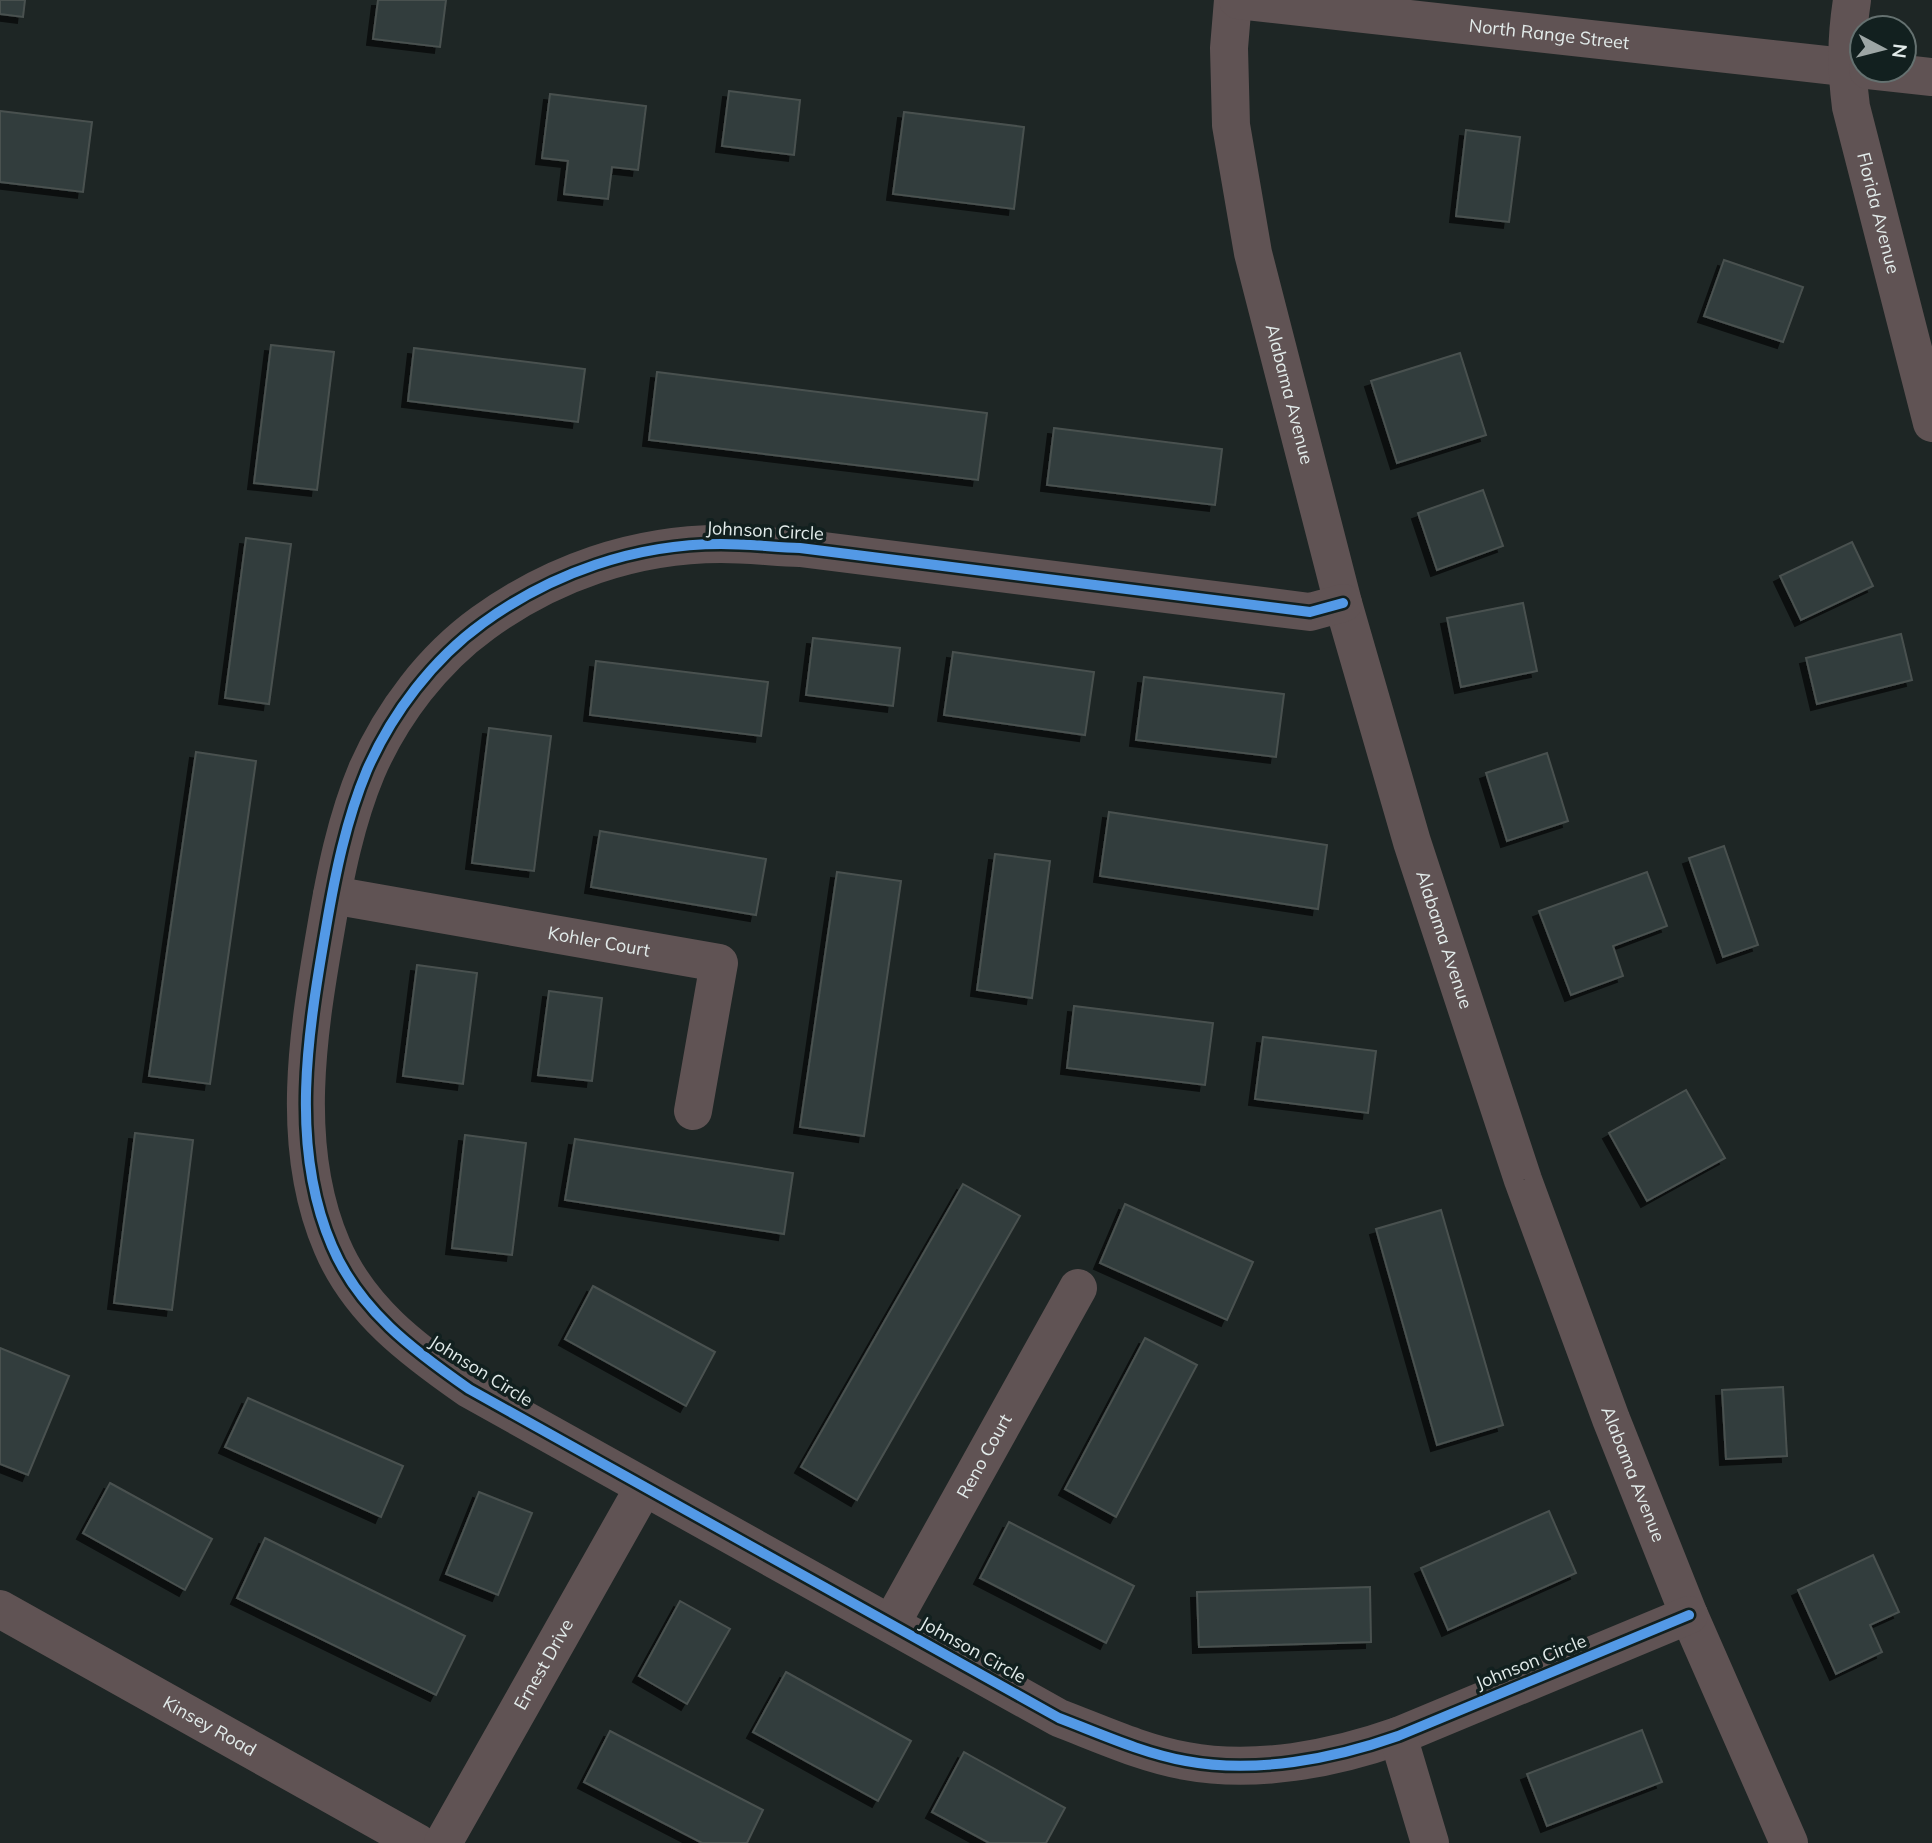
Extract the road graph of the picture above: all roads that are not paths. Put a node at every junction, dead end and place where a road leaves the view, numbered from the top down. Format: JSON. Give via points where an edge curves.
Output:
{"nodes":[{"id":1,"x":1242,"y":0,"type":"edge"},
{"id":2,"x":1848,"y":68,"type":"edge"},
{"id":3,"x":1858,"y":84,"type":"edge"},
{"id":4,"x":1932,"y":423,"type":"edge"},
{"id":5,"x":1343,"y":603,"type":"junction"},
{"id":6,"x":332,"y":895,"type":"junction"},
{"id":7,"x":693,"y":1111,"type":"dead end"},
{"id":8,"x":1078,"y":1289,"type":"dead end"},
{"id":9,"x":644,"y":1487,"type":"junction"},
{"id":10,"x":0,"y":1609,"type":"edge"},
{"id":11,"x":1689,"y":1615,"type":"junction"},
{"id":12,"x":891,"y":1624,"type":"junction"},
{"id":13,"x":1398,"y":1736,"type":"junction"},
{"id":14,"x":418,"y":1843,"type":"edge"},
{"id":15,"x":443,"y":1843,"type":"edge"},
{"id":16,"x":1430,"y":1843,"type":"edge"},
{"id":17,"x":1789,"y":1843,"type":"edge"}],
"edges":[{"from":1,"to":2,"type":"street","name":"North Range Street"},
{"from":1,"to":5,"type":"street","name":"Alabama Avenue","via":[[1229,48],[1231,125],[1253,253]]},
{"from":3,"to":4,"type":"street","name":"Florida Avenue","via":[[1854,120]]},
{"from":5,"to":6,"type":"street","name":"Johnson Circle","via":[[1310,612],[800,548],[719,544],[646,551],[587,565],[481,624],[419,685],[368,769],[347,828]]},
{"from":5,"to":11,"type":"street","name":"Alabama Avenue","via":[[1416,855],[1523,1180]]},
{"from":6,"to":7,"type":"street","name":"Kohler Court","via":[[719,963]]},
{"from":6,"to":9,"type":"street","name":"Johnson Circle","via":[[306,1072],[308,1138],[314,1192],[348,1277],[386,1325],[422,1357],[469,1389]]},
{"from":8,"to":12,"type":"street","name":"Reno Court"},
{"from":9,"to":12,"type":"street","name":"Johnson Circle"},
{"from":9,"to":15,"type":"street","name":"Ernest Drive"},
{"from":10,"to":14,"type":"street","name":"Kinsey Road"},
{"from":11,"to":13,"type":"street","name":"Johnson Circle"},
{"from":11,"to":17,"type":"street","name":"Alabama Avenue"},
{"from":12,"to":13,"type":"street","name":"Johnson Circle","via":[[1059,1718],[1132,1747],[1187,1762],[1234,1765],[1320,1759]]},
{"from":13,"to":16,"type":"street"}]}
